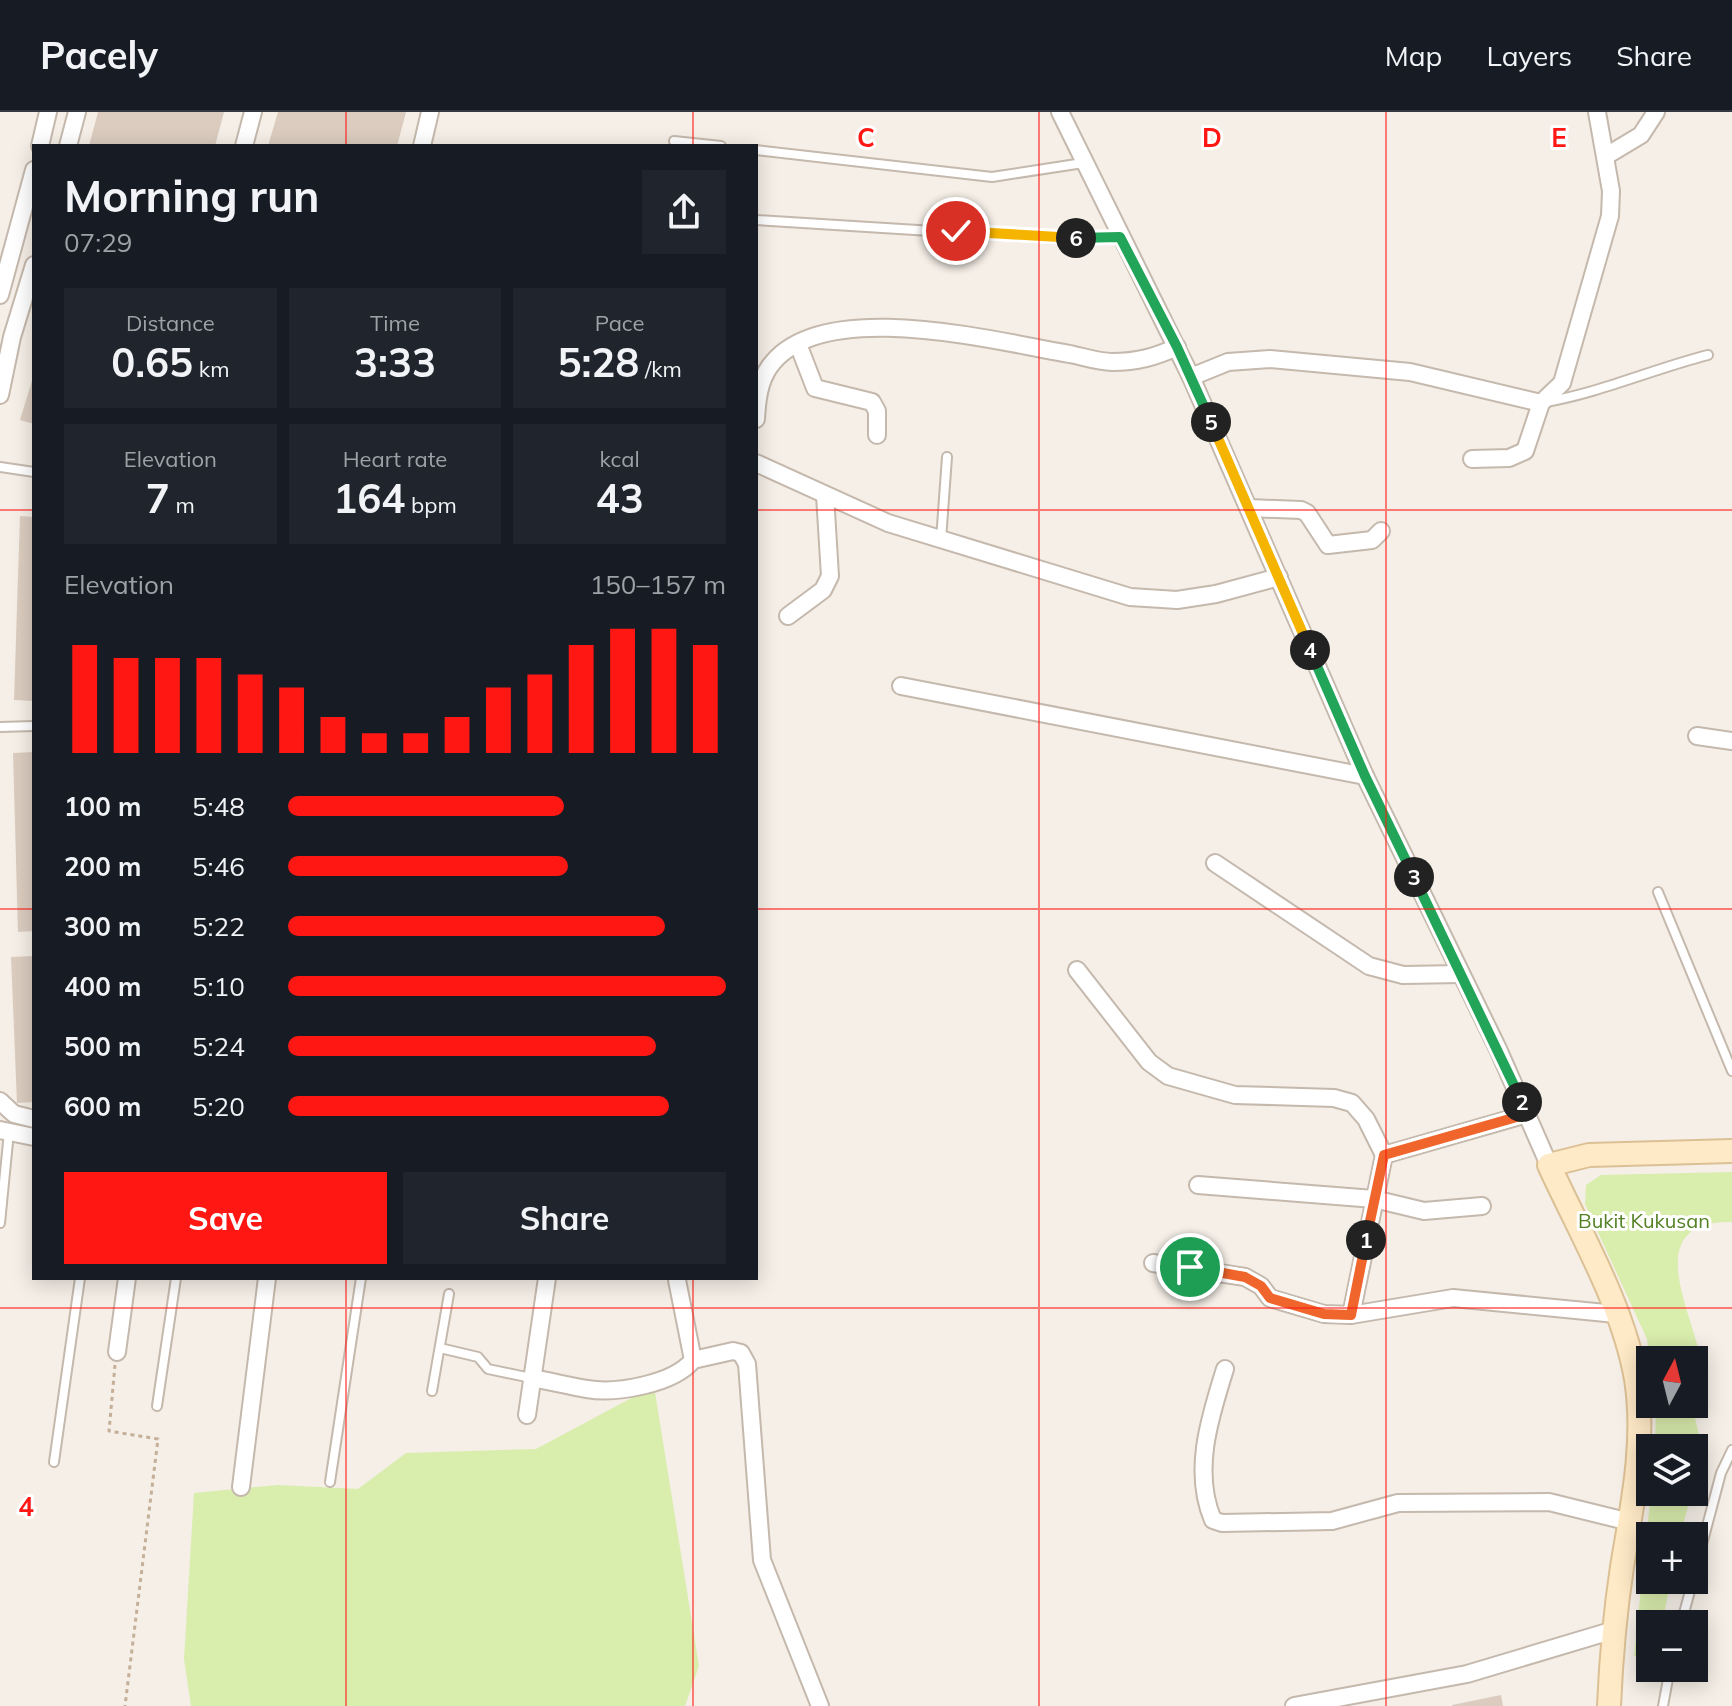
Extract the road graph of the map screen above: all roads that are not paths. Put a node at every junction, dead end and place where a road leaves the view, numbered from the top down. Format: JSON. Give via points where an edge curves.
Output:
{"nodes":[{"id":1,"x":48,"y":112,"type":"edge"},
{"id":2,"x":77,"y":112,"type":"edge"},
{"id":3,"x":253,"y":112,"type":"edge"},
{"id":4,"x":430,"y":112,"type":"edge"},
{"id":5,"x":1060,"y":112,"type":"edge"},
{"id":6,"x":1597,"y":112,"type":"edge"},
{"id":7,"x":1656,"y":112,"type":"edge"},
{"id":8,"x":674,"y":141,"type":"dead end"},
{"id":9,"x":40,"y":144,"type":"edge"},
{"id":10,"x":69,"y":144,"type":"edge"},
{"id":11,"x":245,"y":144,"type":"edge"},
{"id":12,"x":422,"y":144,"type":"edge"},
{"id":13,"x":702,"y":144,"type":"edge"},
{"id":14,"x":758,"y":150,"type":"edge"},
{"id":15,"x":1606,"y":156,"type":"junction"},
{"id":16,"x":1083,"y":163,"type":"junction"},
{"id":17,"x":32,"y":177,"type":"edge"},
{"id":18,"x":758,"y":220,"type":"edge"},
{"id":19,"x":1120,"y":237,"type":"junction"},
{"id":20,"x":32,"y":272,"type":"edge"},
{"id":21,"x":0,"y":295,"type":"edge"},
{"id":22,"x":798,"y":344,"type":"junction"},
{"id":23,"x":1177,"y":347,"type":"junction"},
{"id":24,"x":1708,"y":355,"type":"dead end"},
{"id":25,"x":1191,"y":377,"type":"junction"},
{"id":26,"x":0,"y":395,"type":"edge"},
{"id":27,"x":1541,"y":403,"type":"junction"},
{"id":28,"x":758,"y":405,"type":"edge"},
{"id":29,"x":877,"y":435,"type":"dead end"},
{"id":30,"x":947,"y":457,"type":"dead end"},
{"id":31,"x":1472,"y":459,"type":"dead end"},
{"id":32,"x":758,"y":464,"type":"edge"},
{"id":33,"x":0,"y":467,"type":"edge"},
{"id":34,"x":32,"y":472,"type":"edge"},
{"id":35,"x":825,"y":495,"type":"junction"},
{"id":36,"x":1249,"y":508,"type":"junction"},
{"id":37,"x":1381,"y":531,"type":"dead end"},
{"id":38,"x":941,"y":540,"type":"junction"},
{"id":39,"x":1279,"y":577,"type":"junction"},
{"id":40,"x":788,"y":616,"type":"dead end"},
{"id":41,"x":901,"y":686,"type":"dead end"},
{"id":42,"x":32,"y":726,"type":"edge"},
{"id":43,"x":0,"y":727,"type":"edge"},
{"id":44,"x":1697,"y":736,"type":"dead end"},
{"id":45,"x":1732,"y":741,"type":"edge"},
{"id":46,"x":1365,"y":776,"type":"junction"},
{"id":47,"x":1215,"y":863,"type":"dead end"},
{"id":48,"x":1658,"y":892,"type":"dead end"},
{"id":49,"x":1077,"y":970,"type":"dead end"},
{"id":50,"x":1461,"y":974,"type":"junction"},
{"id":51,"x":1732,"y":1071,"type":"edge"},
{"id":52,"x":0,"y":1101,"type":"edge"},
{"id":53,"x":1527,"y":1114,"type":"junction"},
{"id":54,"x":32,"y":1118,"type":"edge"},
{"id":55,"x":5,"y":1131,"type":"edge"},
{"id":56,"x":32,"y":1137,"type":"edge"},
{"id":57,"x":1732,"y":1151,"type":"edge"},
{"id":58,"x":1384,"y":1155,"type":"junction"},
{"id":59,"x":1549,"y":1165,"type":"junction"},
{"id":60,"x":1198,"y":1185,"type":"dead end"},
{"id":61,"x":1374,"y":1199,"type":"junction"},
{"id":62,"x":1482,"y":1206,"type":"dead end"},
{"id":63,"x":0,"y":1223,"type":"edge"},
{"id":64,"x":1153,"y":1263,"type":"dead end"},
{"id":65,"x":80,"y":1280,"type":"edge"},
{"id":66,"x":127,"y":1280,"type":"edge"},
{"id":67,"x":176,"y":1280,"type":"edge"},
{"id":68,"x":267,"y":1280,"type":"edge"},
{"id":69,"x":361,"y":1280,"type":"edge"},
{"id":70,"x":547,"y":1280,"type":"edge"},
{"id":71,"x":677,"y":1280,"type":"dead end"},
{"id":72,"x":449,"y":1294,"type":"dead end"},
{"id":73,"x":1616,"y":1314,"type":"junction"},
{"id":74,"x":1351,"y":1315,"type":"junction"},
{"id":75,"x":440,"y":1348,"type":"junction"},
{"id":76,"x":117,"y":1352,"type":"road end"},
{"id":77,"x":693,"y":1360,"type":"junction"},
{"id":78,"x":1225,"y":1369,"type":"dead end"},
{"id":79,"x":531,"y":1378,"type":"junction"},
{"id":80,"x":432,"y":1391,"type":"dead end"},
{"id":81,"x":157,"y":1406,"type":"dead end"},
{"id":82,"x":527,"y":1415,"type":"dead end"},
{"id":83,"x":1732,"y":1450,"type":"edge"},
{"id":84,"x":54,"y":1462,"type":"dead end"},
{"id":85,"x":330,"y":1482,"type":"dead end"},
{"id":86,"x":241,"y":1487,"type":"dead end"},
{"id":87,"x":1630,"y":1522,"type":"junction"},
{"id":88,"x":1708,"y":1522,"type":"edge"},
{"id":89,"x":1614,"y":1630,"type":"junction"},
{"id":90,"x":1667,"y":1682,"type":"edge"},
{"id":91,"x":820,"y":1706,"type":"edge"},
{"id":92,"x":1294,"y":1706,"type":"edge"},
{"id":93,"x":1609,"y":1706,"type":"edge"},
{"id":94,"x":1663,"y":1706,"type":"edge"}],
"edges":[{"from":1,"to":9,"type":"street"},
{"from":2,"to":10,"type":"street"},
{"from":3,"to":11,"type":"street"},
{"from":4,"to":12,"type":"street"},
{"from":5,"to":16,"type":"street"},
{"from":6,"to":15,"type":"street"},
{"from":7,"to":15,"type":"street","via":[[1641,135]]},
{"from":8,"to":13,"type":"lane"},
{"from":14,"to":16,"type":"lane","via":[[992,177]]},
{"from":15,"to":27,"type":"street","via":[[1611,191],[1605,241],[1562,383]]},
{"from":16,"to":19,"type":"street"},
{"from":17,"to":21,"type":"street"},
{"from":18,"to":19,"type":"lane","via":[[1060,239]]},
{"from":19,"to":23,"type":"street"},
{"from":20,"to":26,"type":"street"},
{"from":22,"to":23,"type":"street","via":[[817,334],[909,329],[1109,362],[1147,360]]},
{"from":22,"to":28,"type":"street","via":[[769,366]]},
{"from":22,"to":29,"type":"street","via":[[815,388],[872,402]]},
{"from":23,"to":25,"type":"street"},
{"from":24,"to":27,"type":"lane","via":[[1587,395]]},
{"from":25,"to":27,"type":"street","via":[[1228,362],[1270,359],[1410,372]]},
{"from":25,"to":36,"type":"street"},
{"from":27,"to":31,"type":"street","via":[[1525,451],[1509,458]]},
{"from":30,"to":38,"type":"lane"},
{"from":32,"to":35,"type":"street"},
{"from":33,"to":34,"type":"lane"},
{"from":35,"to":38,"type":"street"},
{"from":35,"to":40,"type":"street","via":[[830,576],[823,590]]},
{"from":36,"to":37,"type":"street","via":[[1307,513],[1328,545],[1372,540]]},
{"from":36,"to":39,"type":"street"},
{"from":38,"to":39,"type":"street","via":[[1130,597],[1177,600]]},
{"from":39,"to":46,"type":"street"},
{"from":41,"to":46,"type":"street"},
{"from":42,"to":43,"type":"lane"},
{"from":44,"to":45,"type":"street"},
{"from":46,"to":50,"type":"street"},
{"from":47,"to":50,"type":"street","via":[[1369,966],[1403,975]]},
{"from":48,"to":51,"type":"lane"},
{"from":49,"to":58,"type":"street","via":[[1149,1062],[1168,1076],[1235,1095],[1352,1103]]},
{"from":50,"to":53,"type":"street"},
{"from":52,"to":54,"type":"street","via":[[14,1114]]},
{"from":53,"to":58,"type":"street"},
{"from":53,"to":59,"type":"street"},
{"from":55,"to":56,"type":"street"},
{"from":55,"to":63,"type":"lane"},
{"from":57,"to":59,"type":"street","via":[[1589,1155]]},
{"from":58,"to":61,"type":"street"},
{"from":59,"to":73,"type":"street"},
{"from":60,"to":61,"type":"street"},
{"from":61,"to":62,"type":"street","via":[[1424,1211]]},
{"from":61,"to":74,"type":"street"},
{"from":64,"to":74,"type":"street","via":[[1245,1277],[1270,1298],[1324,1314]]},
{"from":65,"to":84,"type":"lane"},
{"from":66,"to":76,"type":"street"},
{"from":67,"to":81,"type":"lane"},
{"from":68,"to":86,"type":"street"},
{"from":69,"to":85,"type":"lane"},
{"from":70,"to":79,"type":"street"},
{"from":71,"to":77,"type":"street"},
{"from":72,"to":75,"type":"lane"},
{"from":73,"to":74,"type":"street","via":[[1453,1298]]},
{"from":73,"to":87,"type":"street","via":[[1639,1401]]},
{"from":75,"to":79,"type":"lane","via":[[478,1357],[488,1369]]},
{"from":75,"to":80,"type":"lane"},
{"from":77,"to":79,"type":"street","via":[[673,1375],[612,1390]]},
{"from":77,"to":91,"type":"street","via":[[733,1351],[747,1364],[762,1560]]},
{"from":78,"to":87,"type":"street","via":[[1207,1425],[1203,1482],[1213,1520],[1332,1521],[1398,1503],[1549,1502]]},
{"from":79,"to":82,"type":"street"},
{"from":83,"to":88,"type":"lane"},
{"from":87,"to":89,"type":"street"},
{"from":89,"to":92,"type":"street","via":[[1467,1674]]},
{"from":89,"to":93,"type":"street"},
{"from":90,"to":94,"type":"lane"}]}
